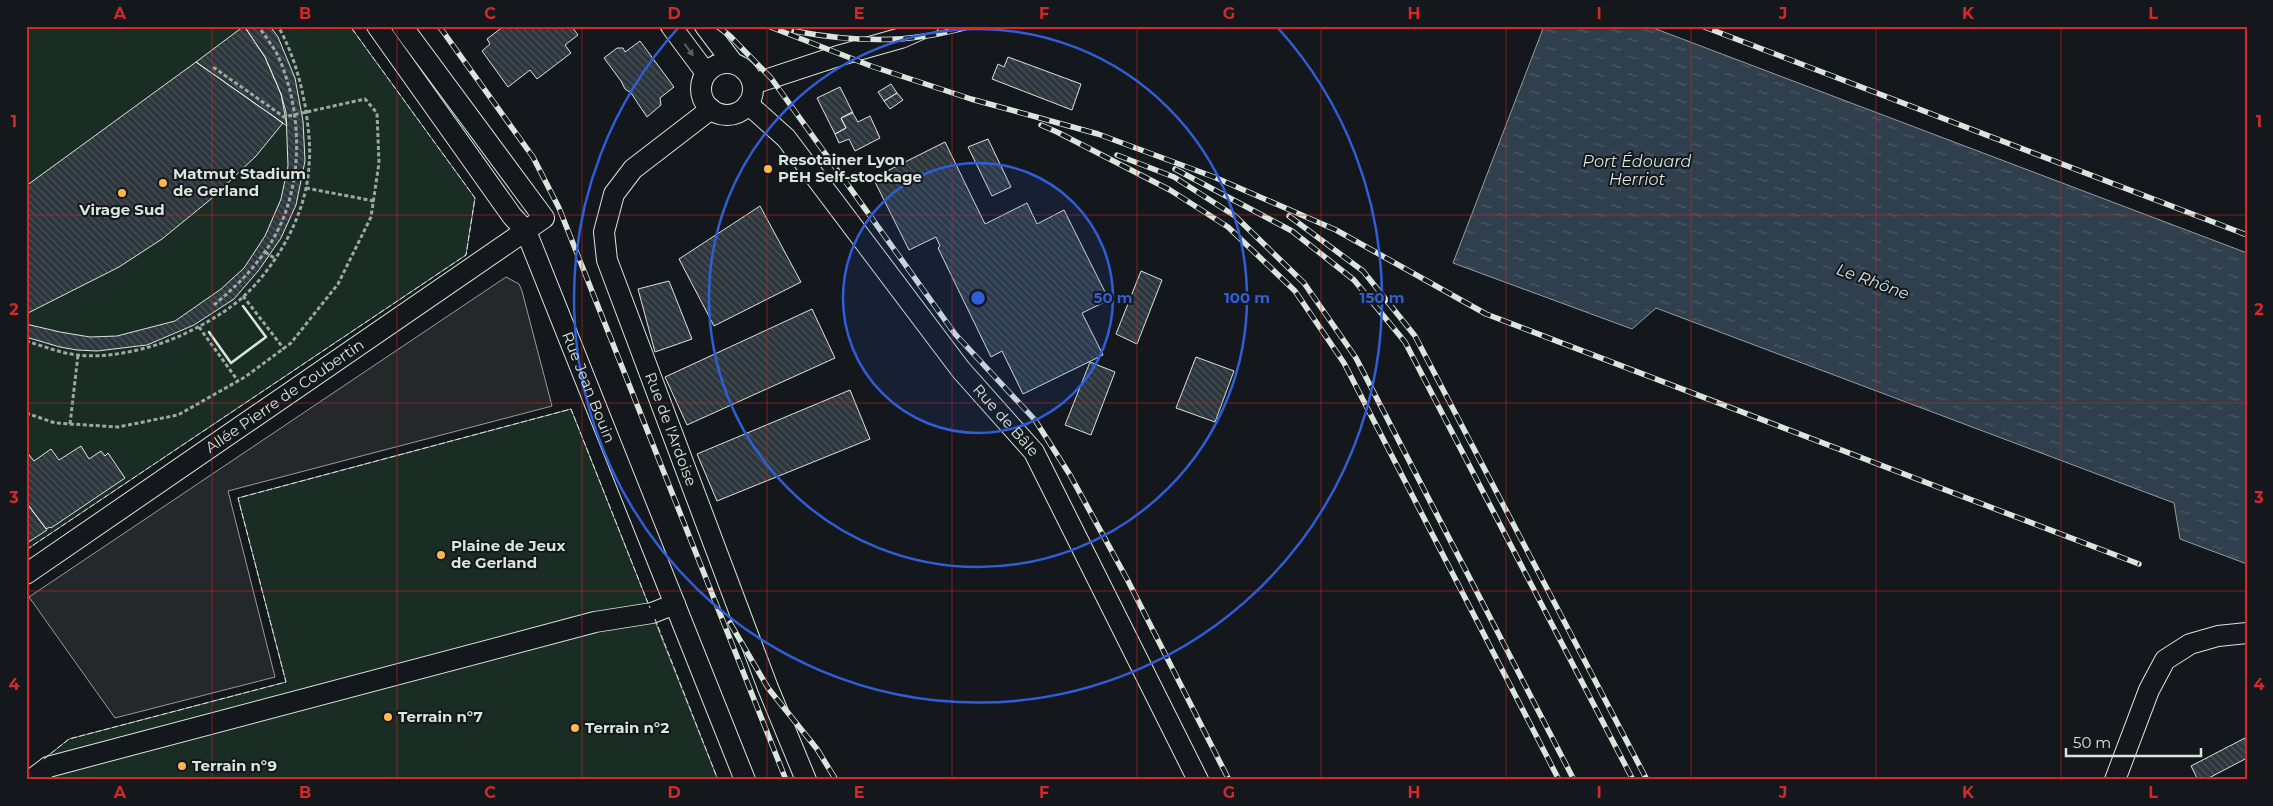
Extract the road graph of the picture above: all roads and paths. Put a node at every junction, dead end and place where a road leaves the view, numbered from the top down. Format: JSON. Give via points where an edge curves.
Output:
{"nodes":[{"id":1,"x":258,"y":26,"type":"edge"},
{"id":2,"x":278,"y":26,"type":"edge"},
{"id":3,"x":377,"y":26,"type":"edge"},
{"id":4,"x":402,"y":26,"type":"edge"},
{"id":5,"x":671,"y":26,"type":"edge"},
{"id":6,"x":705,"y":26,"type":"edge"},
{"id":7,"x":928,"y":26,"type":"edge"},
{"id":8,"x":733,"y":63,"type":"junction"},
{"id":9,"x":212,"y":67,"type":"dead end"},
{"id":10,"x":706,"y":73,"type":"junction"},
{"id":11,"x":750,"y":94,"type":"junction"},
{"id":12,"x":711,"y":109,"type":"junction"},
{"id":13,"x":306,"y":112,"type":"junction"},
{"id":14,"x":294,"y":115,"type":"junction"},
{"id":15,"x":306,"y":188,"type":"junction"},
{"id":16,"x":374,"y":201,"type":"junction"},
{"id":17,"x":526,"y":231,"type":"junction"},
{"id":18,"x":266,"y":252,"type":"junction"},
{"id":19,"x":274,"y":258,"type":"junction"},
{"id":20,"x":243,"y":296,"type":"junction"},
{"id":21,"x":214,"y":305,"type":"dead end"},
{"id":22,"x":199,"y":327,"type":"junction"},
{"id":23,"x":26,"y":341,"type":"edge"},
{"id":24,"x":284,"y":349,"type":"junction"},
{"id":25,"x":78,"y":355,"type":"junction"},
{"id":26,"x":238,"y":381,"type":"junction"},
{"id":27,"x":26,"y":413,"type":"edge"},
{"id":28,"x":70,"y":424,"type":"junction"},
{"id":29,"x":26,"y":574,"type":"edge"},
{"id":30,"x":675,"y":604,"type":"junction"},
{"id":31,"x":2247,"y":633,"type":"edge"},
{"id":32,"x":31,"y":780,"type":"edge"},
{"id":33,"x":745,"y":780,"type":"edge"},
{"id":34,"x":806,"y":780,"type":"edge"},
{"id":35,"x":1198,"y":780,"type":"edge"},
{"id":36,"x":2114,"y":780,"type":"edge"}],
"edges":[{"from":1,"to":14,"type":"path","via":[[279,57]]},
{"from":2,"to":13,"type":"path","via":[[291,53]]},
{"from":3,"to":17,"type":"street","name":"Rue Jean Bouin","via":[[512,216]]},
{"from":4,"to":17,"type":"street","name":"Allée Pierre de Coubertin","via":[[544,218]]},
{"from":5,"to":10,"type":"street","one_way":true},
{"from":6,"to":8,"type":"street"},
{"from":7,"to":11,"type":"street","via":[[901,38],[841,54]]},
{"from":8,"to":10,"type":"street","via":[[718,64]]},
{"from":8,"to":11,"type":"street","via":[[746,71]]},
{"from":9,"to":14,"type":"path","via":[[284,117]]},
{"from":10,"to":12,"type":"street","via":[[700,88]]},
{"from":11,"to":12,"type":"street","via":[[735,114],[726,115]]},
{"from":11,"to":35,"type":"street","name":"Rue de Bâle","via":[[961,370],[1034,452]]},
{"from":12,"to":34,"type":"street","name":"Rue de l'Ardoise","via":[[632,169],[614,194],[604,232],[607,260],[768,688]]},
{"from":13,"to":14,"type":"path"},
{"from":13,"to":15,"type":"path","via":[[309,138]]},
{"from":13,"to":16,"type":"path","via":[[365,100],[376,113],[379,163]]},
{"from":14,"to":18,"type":"path","via":[[297,141],[294,181],[283,220]]},
{"from":15,"to":16,"type":"path"},
{"from":15,"to":19,"type":"path","via":[[294,224]]},
{"from":16,"to":24,"type":"path","via":[[372,217],[338,284]]},
{"from":17,"to":29,"type":"street","name":"Allée Pierre de Coubertin"},
{"from":17,"to":30,"type":"street","name":"Rue Jean Bouin"},
{"from":18,"to":19,"type":"path"},
{"from":18,"to":21,"type":"path","via":[[242,281]]},
{"from":19,"to":20,"type":"path"},
{"from":20,"to":22,"type":"path"},
{"from":20,"to":24,"type":"path"},
{"from":22,"to":25,"type":"path","via":[[146,348]]},
{"from":22,"to":26,"type":"path"},
{"from":23,"to":25,"type":"path"},
{"from":24,"to":26,"type":"path"},
{"from":25,"to":28,"type":"path"},
{"from":26,"to":28,"type":"path","via":[[178,415],[118,427]]},
{"from":27,"to":28,"type":"path","via":[[55,423]]},
{"from":30,"to":32,"type":"street","via":[[652,613],[595,622],[57,764]]},
{"from":30,"to":33,"type":"street","name":"Rue Jean Bouin"},
{"from":31,"to":36,"type":"street","via":[[2218,636],[2190,644],[2165,660],[2149,690]]}]}
